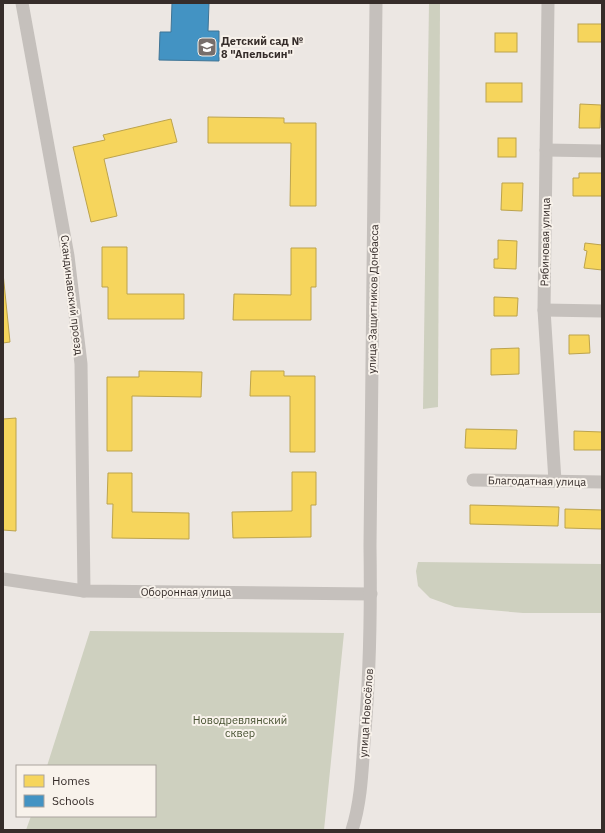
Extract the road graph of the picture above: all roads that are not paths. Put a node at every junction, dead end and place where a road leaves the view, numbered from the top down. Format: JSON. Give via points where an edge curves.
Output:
{"nodes":[{"id":1,"x":22,"y":3,"type":"edge"},
{"id":2,"x":376,"y":3,"type":"edge"},
{"id":3,"x":548,"y":3,"type":"edge"},
{"id":4,"x":546,"y":150,"type":"junction"},
{"id":5,"x":602,"y":151,"type":"edge"},
{"id":6,"x":544,"y":310,"type":"junction"},
{"id":7,"x":602,"y":311,"type":"edge"},
{"id":8,"x":473,"y":480,"type":"dead end"},
{"id":9,"x":555,"y":481,"type":"junction"},
{"id":10,"x":602,"y":482,"type":"edge"},
{"id":11,"x":3,"y":579,"type":"edge"},
{"id":12,"x":84,"y":591,"type":"junction"},
{"id":13,"x":371,"y":594,"type":"junction"},
{"id":14,"x":352,"y":830,"type":"edge"}],
"edges":[{"from":1,"to":12,"type":"street","name":"Скандинавский проезд","via":[[68,256],[81,364]]},
{"from":2,"to":13,"type":"street","name":"улица Защитников Донбасса"},
{"from":3,"to":4,"type":"street","name":"Рябиновая улица"},
{"from":4,"to":5,"type":"street"},
{"from":4,"to":6,"type":"street","name":"Рябиновая улица"},
{"from":6,"to":7,"type":"street"},
{"from":6,"to":9,"type":"street","name":"Рябиновая улица"},
{"from":8,"to":9,"type":"street","name":"Благодатная улица"},
{"from":9,"to":10,"type":"street","name":"Благодатная улица"},
{"from":11,"to":12,"type":"street","name":"Оборонная улица"},
{"from":12,"to":13,"type":"street","name":"Оборонная улица"},
{"from":13,"to":14,"type":"street","name":"улица Новосёлов","via":[[367,713],[360,787]]}]}
